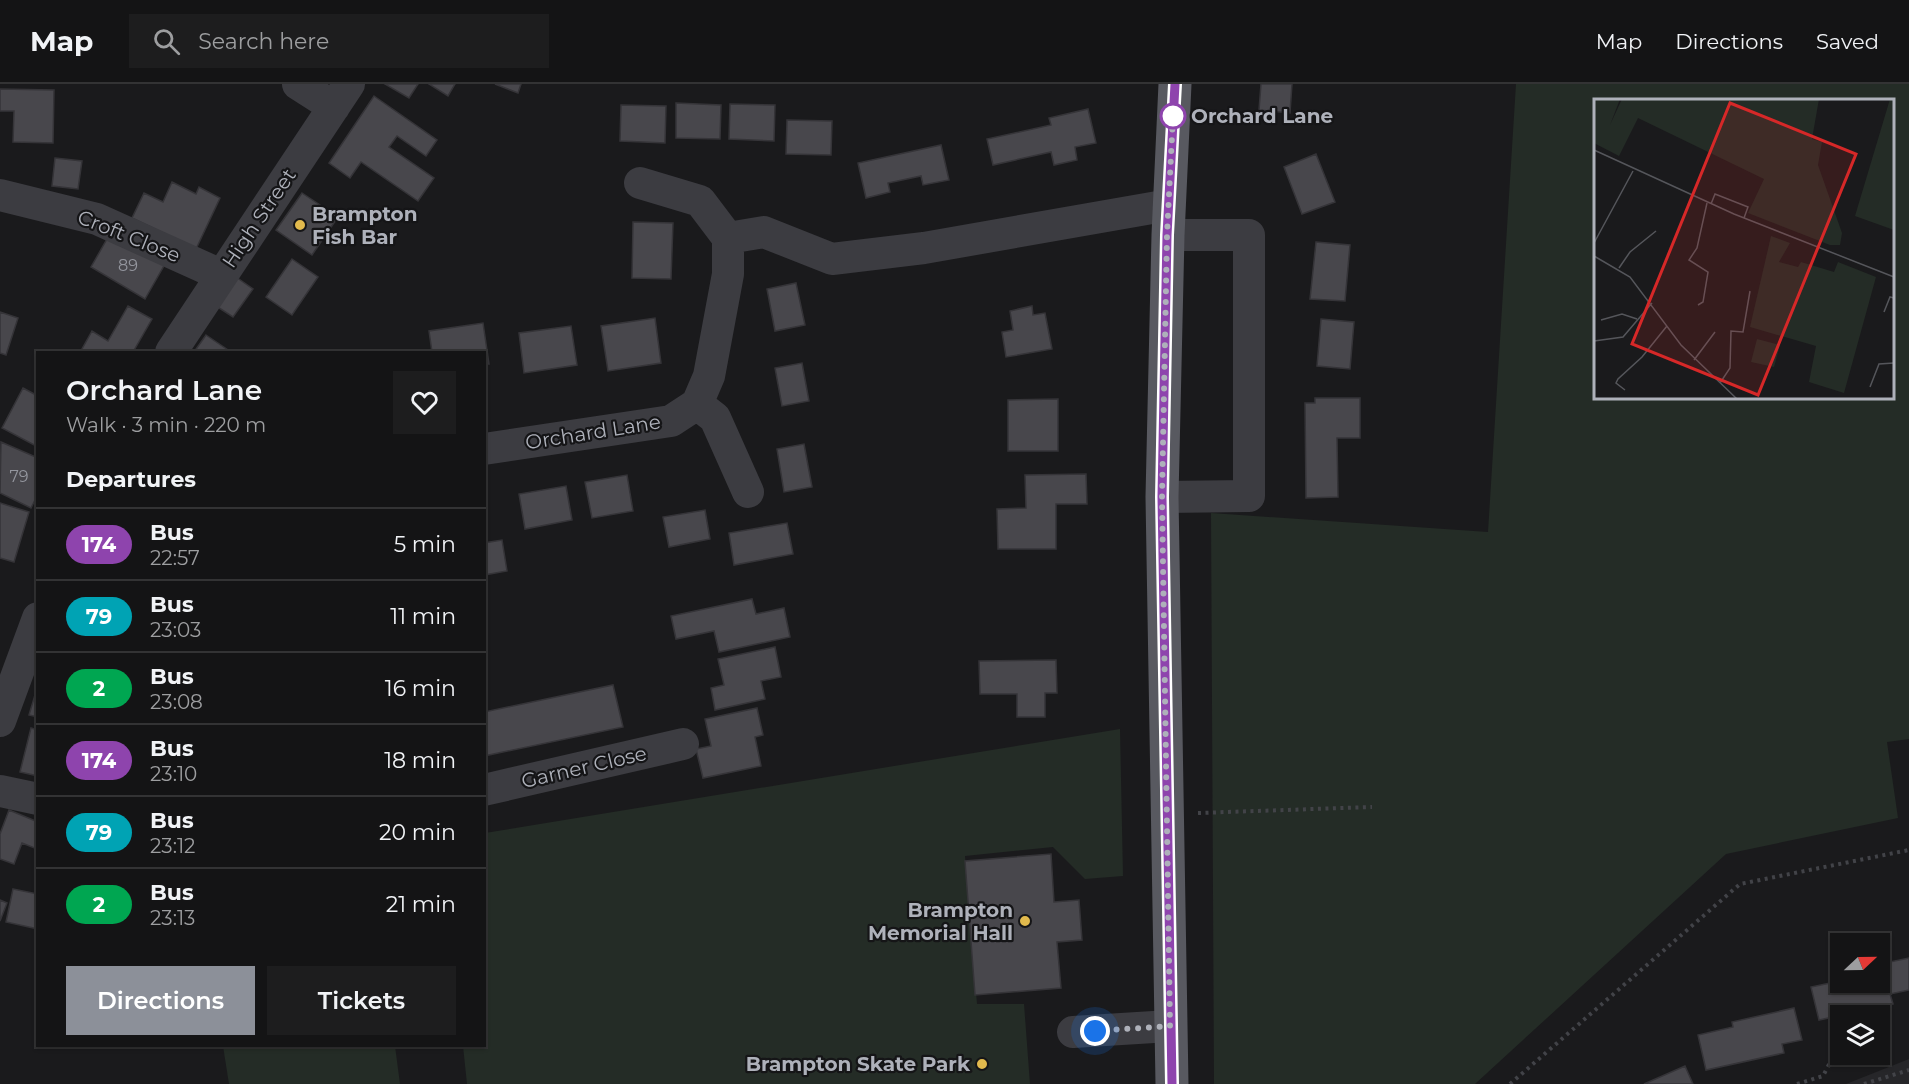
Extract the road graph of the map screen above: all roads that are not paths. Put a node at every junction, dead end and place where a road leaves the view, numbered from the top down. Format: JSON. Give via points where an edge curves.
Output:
{"nodes":[{"id":1,"x":298,"y":84,"type":"edge"},
{"id":2,"x":1175,"y":84,"type":"edge"},
{"id":3,"x":341,"y":95,"type":"edge"},
{"id":4,"x":640,"y":183,"type":"dead end"},
{"id":5,"x":0,"y":195,"type":"edge"},
{"id":6,"x":1168,"y":220,"type":"junction"},
{"id":7,"x":728,"y":238,"type":"junction"},
{"id":8,"x":221,"y":274,"type":"junction"},
{"id":9,"x":172,"y":351,"type":"edge"},
{"id":10,"x":697,"y":404,"type":"junction"},
{"id":11,"x":486,"y":449,"type":"edge"},
{"id":12,"x":748,"y":492,"type":"dead end"},
{"id":13,"x":1162,"y":497,"type":"junction"},
{"id":14,"x":36,"y":623,"type":"edge"},
{"id":15,"x":0,"y":721,"type":"edge"},
{"id":16,"x":683,"y":744,"type":"dead end"},
{"id":17,"x":0,"y":790,"type":"edge"},
{"id":18,"x":486,"y":790,"type":"edge"},
{"id":19,"x":36,"y":799,"type":"edge"},
{"id":20,"x":1170,"y":1026,"type":"junction"},
{"id":21,"x":1073,"y":1032,"type":"dead end"},
{"id":22,"x":1172,"y":1084,"type":"edge"}],
"edges":[{"from":1,"to":3,"type":"street"},
{"from":2,"to":6,"type":"main road"},
{"from":3,"to":8,"type":"street","name":"High Street"},
{"from":4,"to":7,"type":"street","via":[[700,201]]},
{"from":5,"to":8,"type":"street","name":"Croft Close","via":[[97,219]]},
{"from":6,"to":7,"type":"street","via":[[832,259],[764,232]]},
{"from":6,"to":13,"type":"main road"},
{"from":6,"to":13,"type":"street","via":[[1249,235],[1249,496]]},
{"from":7,"to":10,"type":"street","via":[[728,274],[709,376]]},
{"from":8,"to":9,"type":"street","name":"High Street"},
{"from":10,"to":11,"type":"street","name":"Orchard Lane","via":[[671,421]]},
{"from":10,"to":12,"type":"street","via":[[715,418]]},
{"from":13,"to":20,"type":"main road"},
{"from":14,"to":15,"type":"street"},
{"from":16,"to":18,"type":"street","name":"Garner Close"},
{"from":17,"to":19,"type":"street"},
{"from":20,"to":21,"type":"street"},
{"from":20,"to":22,"type":"main road"}]}
